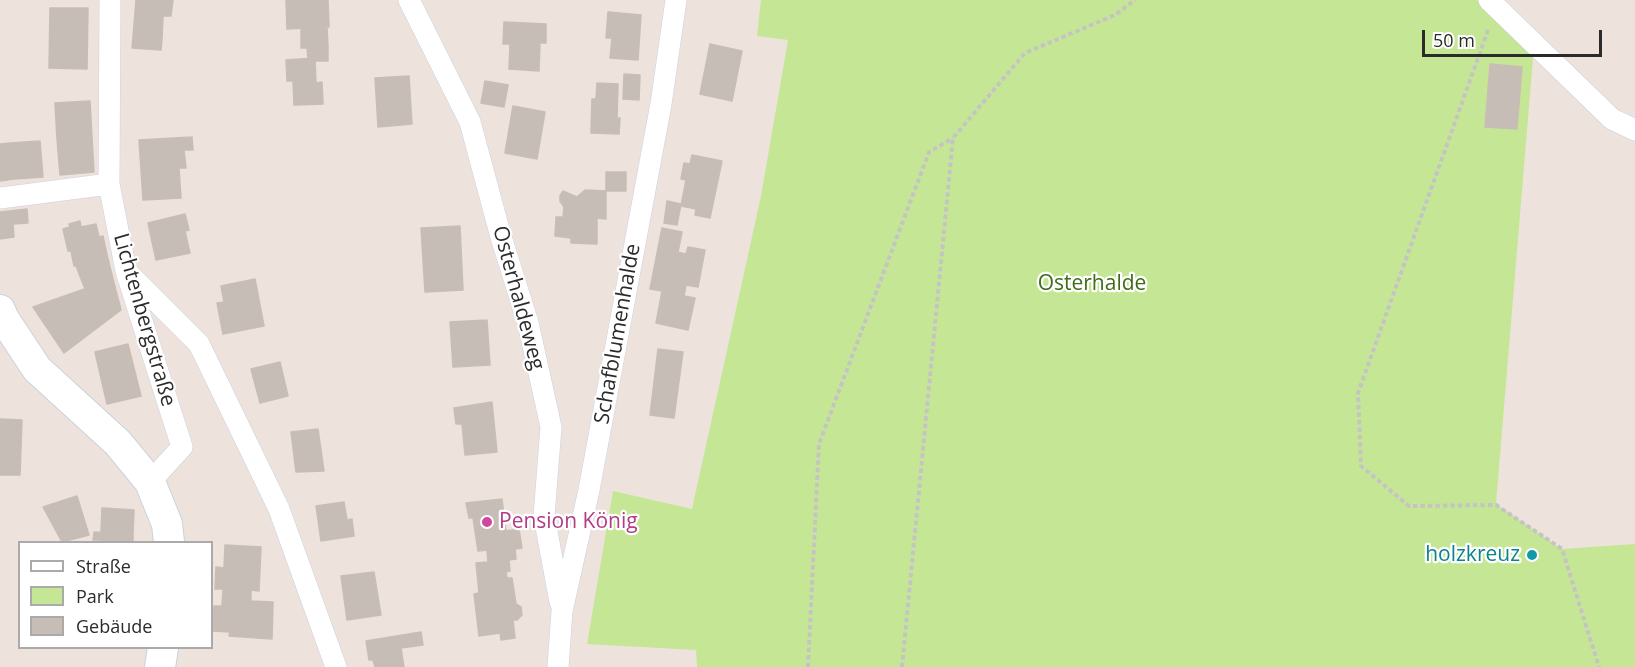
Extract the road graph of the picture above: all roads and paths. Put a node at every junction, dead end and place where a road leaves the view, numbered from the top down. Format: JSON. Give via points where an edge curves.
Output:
{"nodes":[{"id":1,"x":111,"y":0,"type":"edge"},
{"id":2,"x":409,"y":0,"type":"edge"},
{"id":3,"x":676,"y":0,"type":"edge"},
{"id":4,"x":1135,"y":0,"type":"edge"},
{"id":5,"x":1492,"y":3,"type":"edge"},
{"id":6,"x":1635,"y":130,"type":"edge"},
{"id":7,"x":953,"y":138,"type":"junction"},
{"id":8,"x":109,"y":184,"type":"junction"},
{"id":9,"x":0,"y":198,"type":"edge"},
{"id":10,"x":126,"y":271,"type":"junction"},
{"id":11,"x":0,"y":310,"type":"edge"},
{"id":12,"x":150,"y":482,"type":"junction"},
{"id":13,"x":169,"y":541,"type":"edge"},
{"id":14,"x":562,"y":611,"type":"junction"},
{"id":15,"x":164,"y":649,"type":"edge"},
{"id":16,"x":160,"y":667,"type":"edge"},
{"id":17,"x":336,"y":667,"type":"edge"},
{"id":18,"x":558,"y":667,"type":"edge"},
{"id":19,"x":808,"y":667,"type":"edge"},
{"id":20,"x":902,"y":667,"type":"edge"},
{"id":21,"x":1599,"y":667,"type":"edge"}],
"edges":[{"from":1,"to":8,"type":"street","name":"Lichtenbergstraße"},
{"from":2,"to":14,"type":"street","name":"Osterhaldeweg","via":[[470,122],[528,323],[551,427],[544,516]]},
{"from":3,"to":14,"type":"street","name":"Schafblumenhalde","via":[[661,104],[590,490]]},
{"from":4,"to":7,"type":"path","via":[[1115,15],[1025,53]]},
{"from":5,"to":6,"type":"street","via":[[1612,119]]},
{"from":5,"to":21,"type":"path","via":[[1358,393],[1360,466],[1409,506],[1496,505],[1562,549]]},
{"from":7,"to":19,"type":"path","via":[[929,152],[819,444]]},
{"from":7,"to":20,"type":"path"},
{"from":8,"to":9,"type":"street"},
{"from":8,"to":10,"type":"street","name":"Lichtenbergstraße"},
{"from":10,"to":12,"type":"street","name":"Lichtenbergstraße","via":[[182,447]]},
{"from":10,"to":17,"type":"street","via":[[199,344],[279,509]]},
{"from":11,"to":12,"type":"street","via":[[37,369],[118,443]]},
{"from":12,"to":13,"type":"street","via":[[167,524]]},
{"from":14,"to":18,"type":"street","name":"Schafblumenhalde"},
{"from":15,"to":16,"type":"street"}]}
